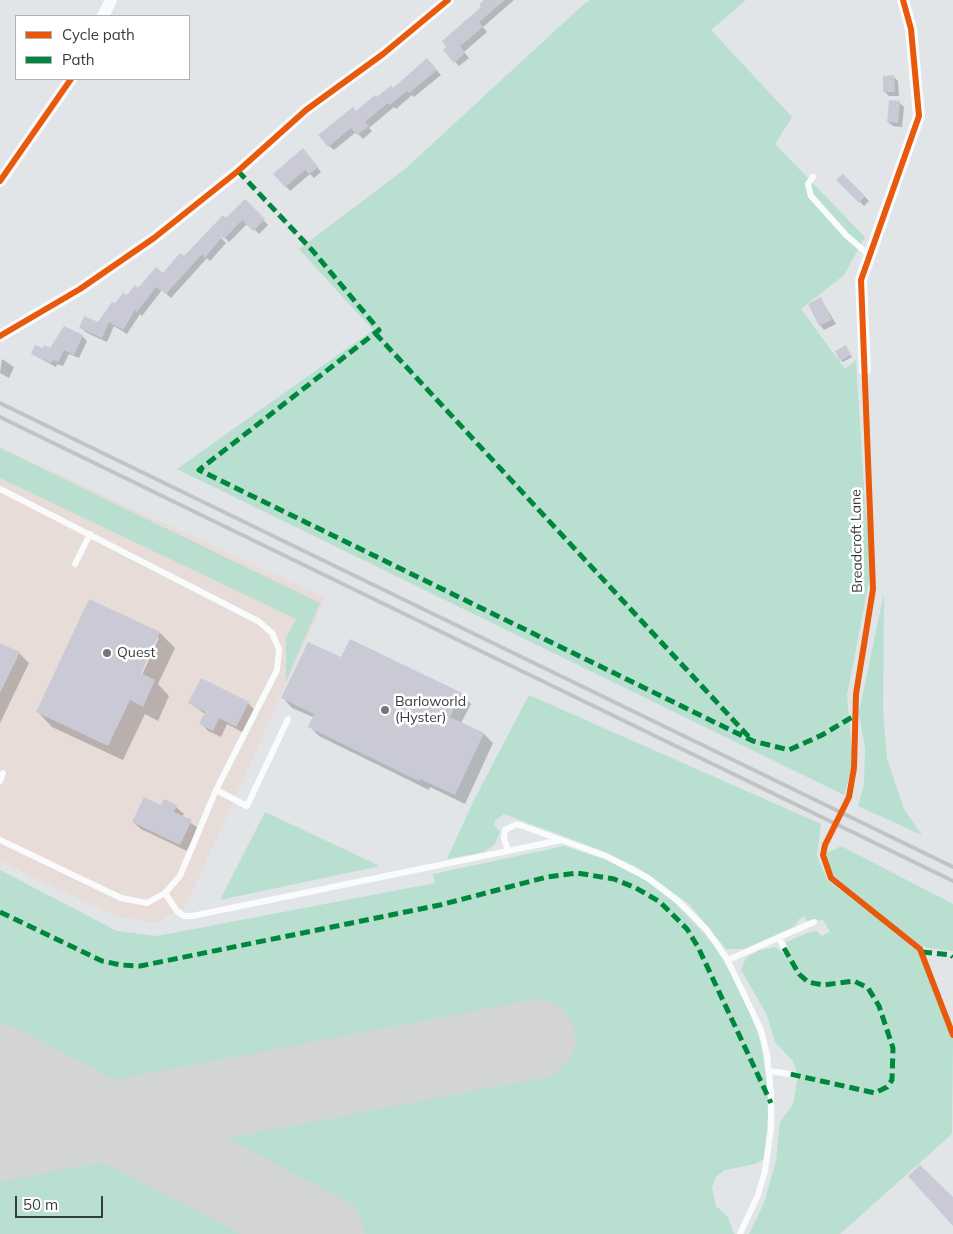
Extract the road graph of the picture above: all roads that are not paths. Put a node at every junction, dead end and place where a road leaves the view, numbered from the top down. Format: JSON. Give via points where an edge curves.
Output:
{"nodes":[{"id":1,"x":111,"y":0,"type":"edge"},
{"id":2,"x":448,"y":0,"type":"edge"},
{"id":3,"x":903,"y":0,"type":"edge"},
{"id":4,"x":103,"y":15,"type":"edge"},
{"id":5,"x":70,"y":80,"type":"edge"},
{"id":6,"x":813,"y":177,"type":"dead end"},
{"id":7,"x":0,"y":181,"type":"edge"},
{"id":8,"x":870,"y":256,"type":"junction"},
{"id":9,"x":0,"y":336,"type":"edge"},
{"id":10,"x":865,"y":370,"type":"dead end"},
{"id":11,"x":0,"y":489,"type":"edge"},
{"id":12,"x":90,"y":534,"type":"junction"},
{"id":13,"x":75,"y":564,"type":"dead end"},
{"id":14,"x":288,"y":719,"type":"dead end"},
{"id":15,"x":3,"y":773,"type":"dead end"},
{"id":16,"x":0,"y":781,"type":"edge"},
{"id":17,"x":216,"y":790,"type":"junction"},
{"id":18,"x":0,"y":840,"type":"edge"},
{"id":19,"x":562,"y":840,"type":"junction"},
{"id":20,"x":508,"y":851,"type":"junction"},
{"id":21,"x":165,"y":893,"type":"junction"},
{"id":22,"x":814,"y":922,"type":"dead end"},
{"id":23,"x":780,"y":938,"type":"junction"},
{"id":24,"x":784,"y":948,"type":"dead end"},
{"id":25,"x":728,"y":960,"type":"junction"},
{"id":26,"x":769,"y":1071,"type":"junction"},
{"id":27,"x":790,"y":1074,"type":"dead end"},
{"id":28,"x":740,"y":1234,"type":"edge"}],
"edges":[{"from":1,"to":4,"type":"street"},
{"from":2,"to":9,"type":"street","via":[[398,42],[306,110],[238,171],[154,238],[80,290]]},
{"from":3,"to":8,"type":"street","via":[[911,29],[919,116]]},
{"from":5,"to":7,"type":"street"},
{"from":6,"to":8,"type":"lane","via":[[808,184],[811,196]]},
{"from":8,"to":10,"type":"street","via":[[861,280]]},
{"from":11,"to":12,"type":"lane"},
{"from":12,"to":13,"type":"lane"},
{"from":12,"to":17,"type":"lane","via":[[258,621],[272,633],[279,649],[277,670]]},
{"from":14,"to":17,"type":"lane","via":[[247,806]]},
{"from":15,"to":16,"type":"lane"},
{"from":17,"to":21,"type":"lane","via":[[180,876]]},
{"from":18,"to":21,"type":"lane","via":[[121,898],[147,903]]},
{"from":19,"to":20,"type":"lane"},
{"from":19,"to":20,"type":"lane","via":[[523,825],[513,825],[504,834]]},
{"from":19,"to":25,"type":"lane","via":[[606,856],[658,885],[706,929]]},
{"from":20,"to":21,"type":"lane","via":[[192,916],[184,916],[177,911]]},
{"from":22,"to":23,"type":"lane"},
{"from":23,"to":24,"type":"lane"},
{"from":23,"to":25,"type":"lane"},
{"from":25,"to":26,"type":"lane","via":[[761,1030]]},
{"from":26,"to":27,"type":"lane"},
{"from":26,"to":28,"type":"lane","via":[[772,1112],[769,1148],[758,1195]]}]}
